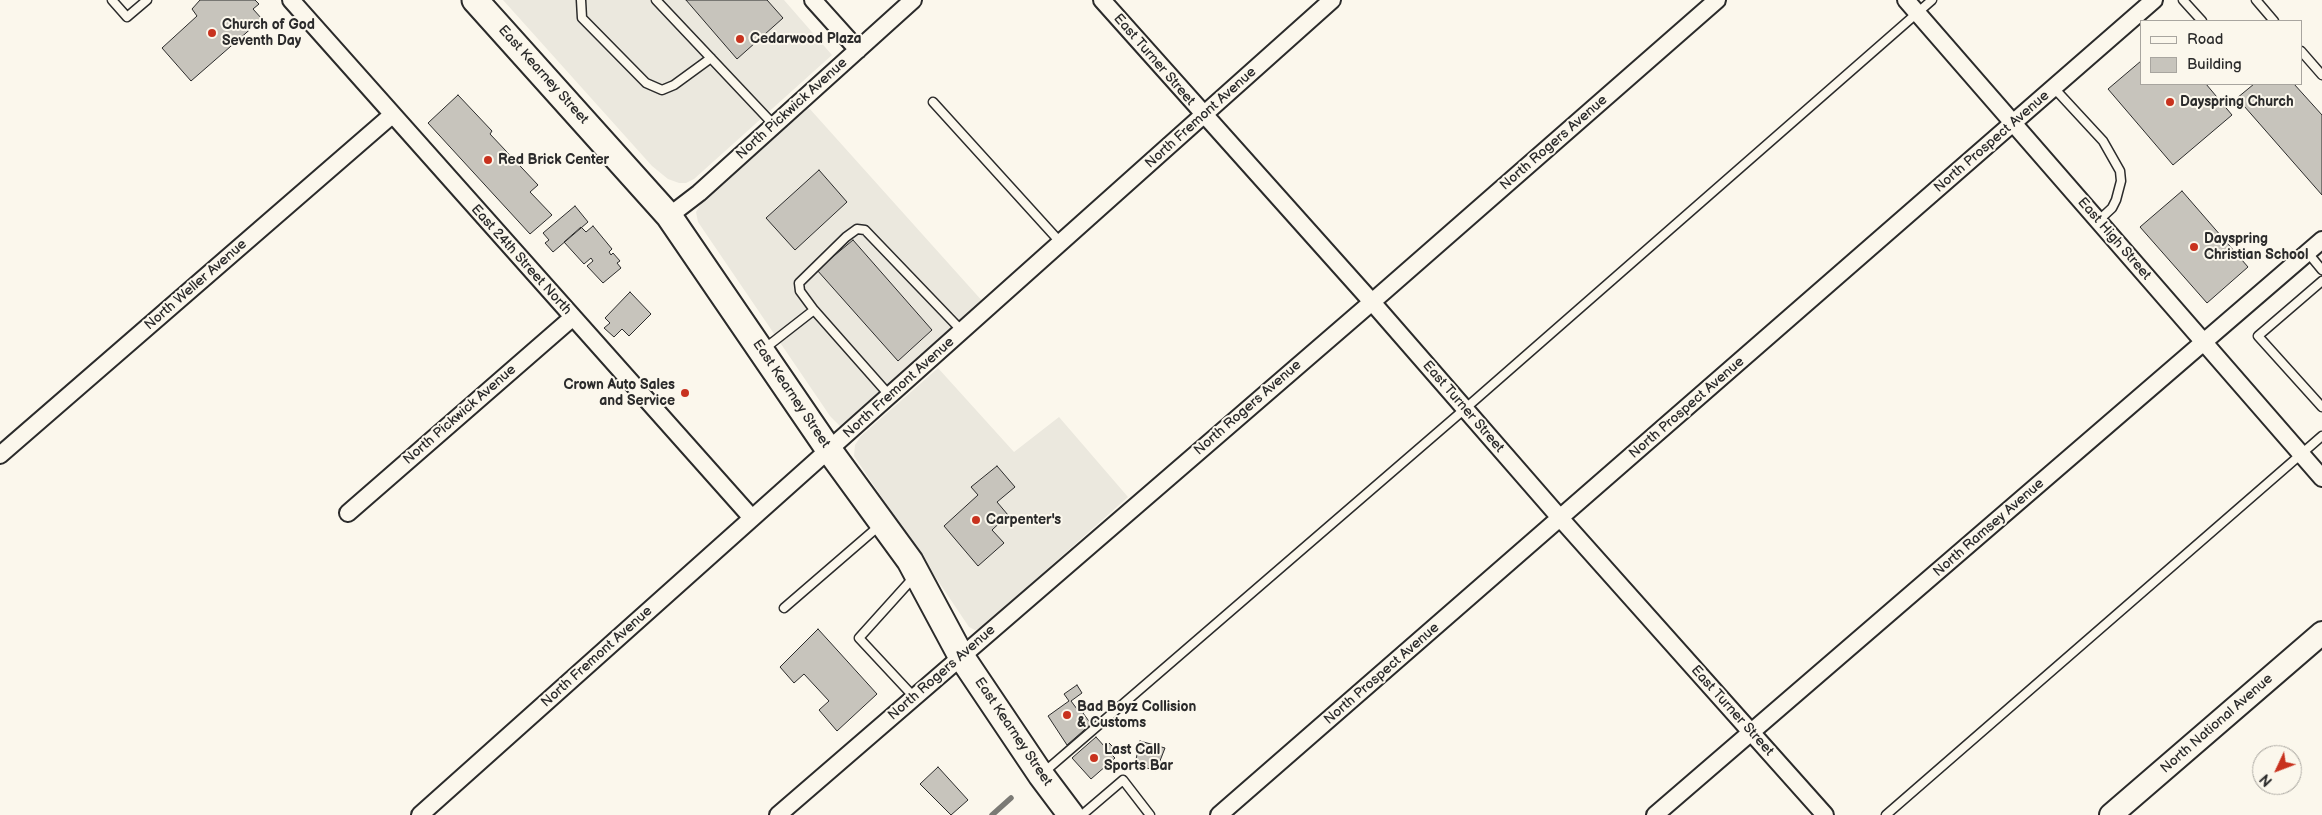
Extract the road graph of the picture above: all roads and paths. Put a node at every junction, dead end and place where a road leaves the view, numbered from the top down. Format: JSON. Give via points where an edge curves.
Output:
{"nodes":[{"id":1,"x":112,"y":0,"type":"edge"},
{"id":2,"x":147,"y":0,"type":"edge"},
{"id":3,"x":475,"y":0,"type":"edge"},
{"id":4,"x":581,"y":0,"type":"edge"},
{"id":5,"x":656,"y":0,"type":"edge"},
{"id":6,"x":814,"y":0,"type":"edge"},
{"id":7,"x":913,"y":0,"type":"edge"},
{"id":8,"x":1102,"y":0,"type":"edge"},
{"id":9,"x":1332,"y":0,"type":"edge"},
{"id":10,"x":1717,"y":0,"type":"edge"},
{"id":11,"x":1906,"y":0,"type":"edge"},
{"id":12,"x":1932,"y":0,"type":"edge"},
{"id":13,"x":2154,"y":0,"type":"edge"},
{"id":14,"x":2183,"y":0,"type":"edge"},
{"id":15,"x":2256,"y":0,"type":"edge"},
{"id":16,"x":295,"y":1,"type":"edge"},
{"id":17,"x":1917,"y":12,"type":"junction"},
{"id":18,"x":2201,"y":20,"type":"edge"},
{"id":19,"x":2273,"y":20,"type":"edge"},
{"id":20,"x":858,"y":50,"type":"junction"},
{"id":21,"x":2302,"y":53,"type":"edge"},
{"id":22,"x":711,"y":58,"type":"junction"},
{"id":23,"x":2322,"y":75,"type":"edge"},
{"id":24,"x":2054,"y":88,"type":"junction"},
{"id":25,"x":933,"y":102,"type":"dead end"},
{"id":26,"x":392,"y":115,"type":"junction"},
{"id":27,"x":1204,"y":116,"type":"junction"},
{"id":28,"x":2013,"y":123,"type":"junction"},
{"id":29,"x":774,"y":125,"type":"junction"},
{"id":30,"x":668,"y":216,"type":"junction"},
{"id":31,"x":2098,"y":221,"type":"junction"},
{"id":32,"x":2322,"y":240,"type":"edge"},
{"id":33,"x":1061,"y":243,"type":"junction"},
{"id":34,"x":2308,"y":253,"type":"junction"},
{"id":35,"x":2322,"y":270,"type":"edge"},
{"id":36,"x":2322,"y":281,"type":"edge"},
{"id":37,"x":1372,"y":302,"type":"junction"},
{"id":38,"x":814,"y":310,"type":"junction"},
{"id":39,"x":572,"y":318,"type":"junction"},
{"id":40,"x":962,"y":331,"type":"junction"},
{"id":41,"x":2204,"y":344,"type":"junction"},
{"id":42,"x":762,"y":351,"type":"junction"},
{"id":43,"x":890,"y":396,"type":"junction"},
{"id":44,"x":2322,"y":407,"type":"edge"},
{"id":45,"x":1464,"y":409,"type":"junction"},
{"id":46,"x":2322,"y":436,"type":"edge"},
{"id":47,"x":829,"y":450,"type":"junction"},
{"id":48,"x":2300,"y":454,"type":"junction"},
{"id":49,"x":0,"y":455,"type":"edge"},
{"id":50,"x":2322,"y":478,"type":"edge"},
{"id":51,"x":348,"y":513,"type":"dead end"},
{"id":52,"x":752,"y":518,"type":"junction"},
{"id":53,"x":1561,"y":519,"type":"junction"},
{"id":54,"x":882,"y":523,"type":"junction"},
{"id":55,"x":917,"y":574,"type":"junction"},
{"id":56,"x":784,"y":608,"type":"dead end"},
{"id":57,"x":2322,"y":632,"type":"edge"},
{"id":58,"x":961,"y":656,"type":"junction"},
{"id":59,"x":914,"y":697,"type":"junction"},
{"id":60,"x":1751,"y":732,"type":"junction"},
{"id":61,"x":1041,"y":775,"type":"junction"},
{"id":62,"x":420,"y":815,"type":"edge"},
{"id":63,"x":778,"y":815,"type":"edge"},
{"id":64,"x":1071,"y":815,"type":"edge"},
{"id":65,"x":1082,"y":815,"type":"edge"},
{"id":66,"x":1150,"y":815,"type":"edge"},
{"id":67,"x":1219,"y":815,"type":"edge"},
{"id":68,"x":1656,"y":815,"type":"edge"},
{"id":69,"x":1825,"y":815,"type":"edge"},
{"id":70,"x":1886,"y":815,"type":"edge"},
{"id":71,"x":2111,"y":815,"type":"edge"}],
"edges":[{"from":1,"to":2,"type":"lane","via":[[127,17]]},
{"from":3,"to":30,"type":"main road","name":"East Kearney Street"},
{"from":4,"to":22,"type":"lane","via":[[582,18],[646,83],[662,90]]},
{"from":5,"to":22,"type":"lane"},
{"from":6,"to":20,"type":"street"},
{"from":7,"to":20,"type":"street","name":"North Pickwick Avenue"},
{"from":8,"to":27,"type":"street","name":"East Turner Street"},
{"from":9,"to":27,"type":"street","name":"North Fremont Avenue"},
{"from":10,"to":37,"type":"street","name":"North Rogers Avenue"},
{"from":11,"to":17,"type":"street","name":"East High Street"},
{"from":12,"to":17,"type":"lane"},
{"from":13,"to":24,"type":"street","name":"North Prospect Avenue"},
{"from":14,"to":18,"type":"lane"},
{"from":15,"to":19,"type":"lane"},
{"from":16,"to":26,"type":"street","name":"East 24th Street North"},
{"from":17,"to":28,"type":"street","name":"East High Street"},
{"from":17,"to":45,"type":"lane"},
{"from":20,"to":29,"type":"street","name":"North Pickwick Avenue"},
{"from":21,"to":23,"type":"lane"},
{"from":22,"to":29,"type":"lane"},
{"from":24,"to":28,"type":"street","name":"North Prospect Avenue"},
{"from":24,"to":31,"type":"lane","via":[[2103,141],[2120,171],[2116,200]]},
{"from":25,"to":33,"type":"lane"},
{"from":26,"to":39,"type":"street","name":"East 24th Street North"},
{"from":26,"to":49,"type":"street","name":"North Weller Avenue"},
{"from":27,"to":33,"type":"street","name":"North Fremont Avenue"},
{"from":27,"to":37,"type":"street","name":"East Turner Street"},
{"from":28,"to":31,"type":"street","name":"East High Street"},
{"from":28,"to":53,"type":"street","name":"North Prospect Avenue"},
{"from":29,"to":30,"type":"street","name":"North Pickwick Avenue","via":[[699,193]]},
{"from":30,"to":42,"type":"main road","name":"East Kearney Street"},
{"from":31,"to":41,"type":"street","name":"East High Street"},
{"from":32,"to":34,"type":"street","name":"North Ramsey Avenue"},
{"from":33,"to":40,"type":"street","name":"North Fremont Avenue"},
{"from":34,"to":35,"type":"lane"},
{"from":34,"to":41,"type":"street","name":"North Ramsey Avenue"},
{"from":36,"to":44,"type":"lane","via":[[2258,336]]},
{"from":37,"to":45,"type":"street","name":"East Turner Street"},
{"from":37,"to":58,"type":"street","name":"North Rogers Avenue"},
{"from":38,"to":40,"type":"lane","via":[[800,291],[799,282],[856,229],[865,230]]},
{"from":38,"to":42,"type":"lane"},
{"from":38,"to":43,"type":"lane"},
{"from":39,"to":51,"type":"street","name":"North Pickwick Avenue"},
{"from":39,"to":52,"type":"street","name":"East 24th Street North"},
{"from":40,"to":43,"type":"street","name":"North Fremont Avenue"},
{"from":41,"to":48,"type":"street","name":"East High Street"},
{"from":41,"to":60,"type":"street","name":"North Ramsey Avenue"},
{"from":42,"to":47,"type":"main road","name":"East Kearney Street"},
{"from":43,"to":47,"type":"street","name":"North Fremont Avenue"},
{"from":45,"to":53,"type":"street","name":"East Turner Street"},
{"from":45,"to":61,"type":"lane"},
{"from":46,"to":48,"type":"lane"},
{"from":47,"to":52,"type":"street","name":"North Fremont Avenue"},
{"from":47,"to":54,"type":"main road","name":"East Kearney Street"},
{"from":48,"to":50,"type":"street","name":"East High Street"},
{"from":48,"to":70,"type":"lane"},
{"from":52,"to":62,"type":"street","name":"North Fremont Avenue"},
{"from":53,"to":60,"type":"street","name":"East Turner Street"},
{"from":53,"to":67,"type":"street","name":"North Prospect Avenue"},
{"from":54,"to":55,"type":"main road","name":"East Kearney Street"},
{"from":54,"to":56,"type":"lane"},
{"from":55,"to":58,"type":"main road","name":"East Kearney Street"},
{"from":55,"to":59,"type":"lane","via":[[859,638]]},
{"from":57,"to":71,"type":"main road","name":"North National Avenue"},
{"from":58,"to":59,"type":"street","name":"North Rogers Avenue"},
{"from":58,"to":61,"type":"main road","name":"East Kearney Street"},
{"from":59,"to":63,"type":"street","name":"North Rogers Avenue"},
{"from":60,"to":68,"type":"street","name":"North Ramsey Avenue"},
{"from":60,"to":69,"type":"street","name":"East Turner Street"},
{"from":61,"to":64,"type":"main road","name":"East Kearney Street"},
{"from":65,"to":66,"type":"lane","via":[[1123,780]]}]}
